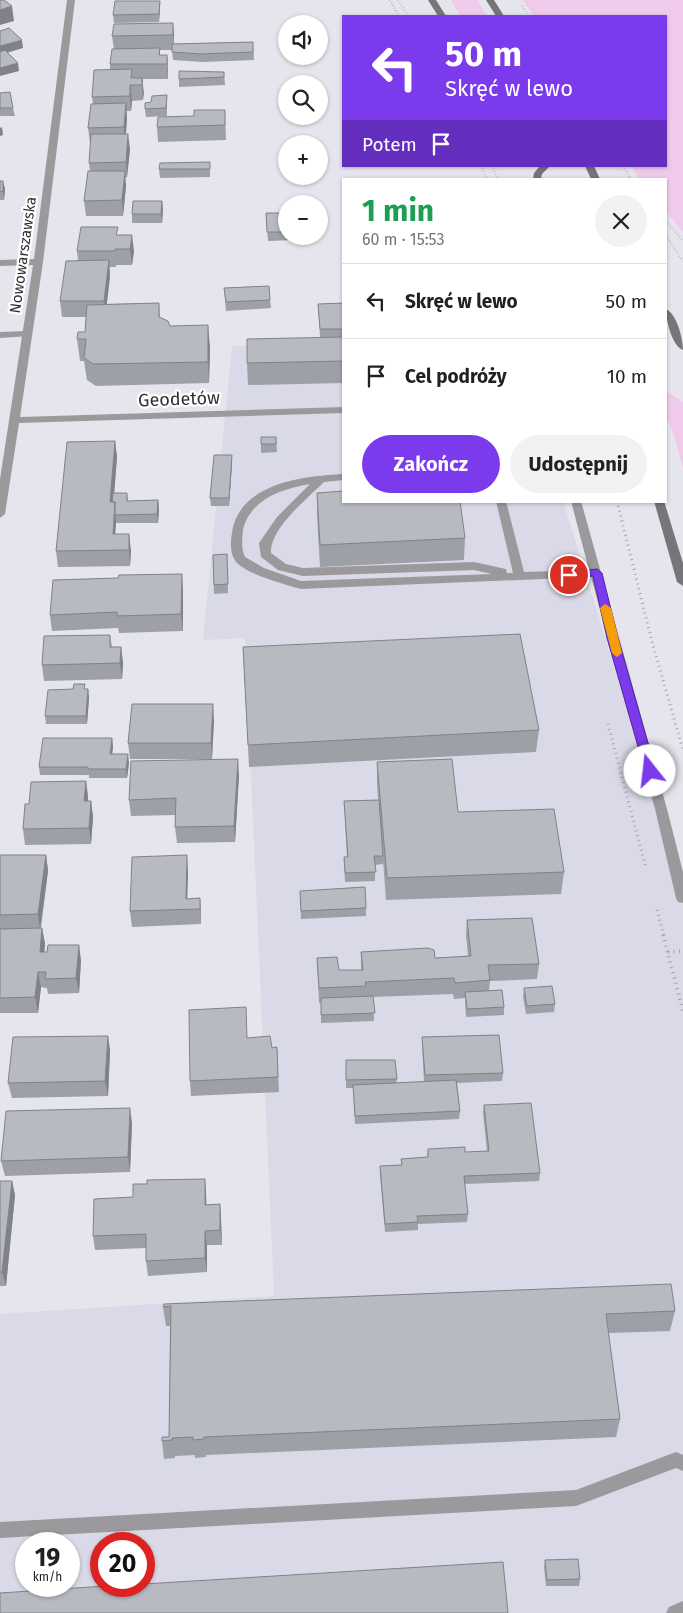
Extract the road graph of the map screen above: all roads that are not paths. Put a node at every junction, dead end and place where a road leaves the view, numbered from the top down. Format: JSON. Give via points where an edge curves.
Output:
{"nodes":[{"id":1,"x":71,"y":0,"type":"edge"},
{"id":2,"x":432,"y":0,"type":"edge"},
{"id":3,"x":490,"y":0,"type":"edge"},
{"id":4,"x":441,"y":15,"type":"edge"},
{"id":5,"x":499,"y":15,"type":"edge"},
{"id":6,"x":545,"y":167,"type":"edge"},
{"id":7,"x":537,"y":178,"type":"edge"},
{"id":8,"x":38,"y":262,"type":"junction"},
{"id":9,"x":0,"y":263,"type":"edge"},
{"id":10,"x":667,"y":314,"type":"edge"},
{"id":11,"x":27,"y":334,"type":"junction"},
{"id":12,"x":0,"y":335,"type":"edge"},
{"id":13,"x":683,"y":347,"type":"edge"},
{"id":14,"x":342,"y":410,"type":"edge"},
{"id":15,"x":15,"y":420,"type":"junction"},
{"id":16,"x":342,"y":477,"type":"edge"},
{"id":17,"x":322,"y":478,"type":"junction"},
{"id":18,"x":501,"y":503,"type":"edge"},
{"id":19,"x":577,"y":503,"type":"edge"},
{"id":20,"x":660,"y":503,"type":"edge"},
{"id":21,"x":0,"y":514,"type":"edge"},
{"id":22,"x":597,"y":573,"type":"junction"},
{"id":23,"x":519,"y":575,"type":"junction"},
{"id":24,"x":683,"y":582,"type":"edge"},
{"id":25,"x":683,"y":898,"type":"edge"},
{"id":26,"x":683,"y":1463,"type":"edge"},
{"id":27,"x":0,"y":1530,"type":"edge"},
{"id":28,"x":683,"y":1609,"type":"edge"},
{"id":29,"x":675,"y":1613,"type":"edge"}],
"edges":[{"from":1,"to":8,"type":"street","name":"Nowowarszawska"},
{"from":2,"to":4,"type":"main road"},
{"from":3,"to":5,"type":"main road"},
{"from":6,"to":7,"type":"main road"},
{"from":8,"to":9,"type":"street"},
{"from":8,"to":11,"type":"street","name":"Nowowarszawska"},
{"from":10,"to":13,"type":"main road"},
{"from":11,"to":12,"type":"street"},
{"from":11,"to":15,"type":"street","name":"Nowowarszawska"},
{"from":14,"to":15,"type":"street","name":"Geodetów"},
{"from":15,"to":21,"type":"street","name":"Nowowarszawska"},
{"from":16,"to":17,"type":"street"},
{"from":17,"to":23,"type":"street","via":[[281,520],[265,543],[265,554],[282,567],[303,572],[474,566]]},
{"from":17,"to":23,"type":"street","via":[[288,484],[243,510],[237,526],[237,554],[242,561],[301,585]]},
{"from":18,"to":23,"type":"street"},
{"from":19,"to":22,"type":"street"},
{"from":20,"to":24,"type":"main road"},
{"from":22,"to":23,"type":"street"},
{"from":22,"to":25,"type":"street"},
{"from":26,"to":27,"type":"street","via":[[676,1460],[576,1498]]},
{"from":28,"to":29,"type":"street"}]}
